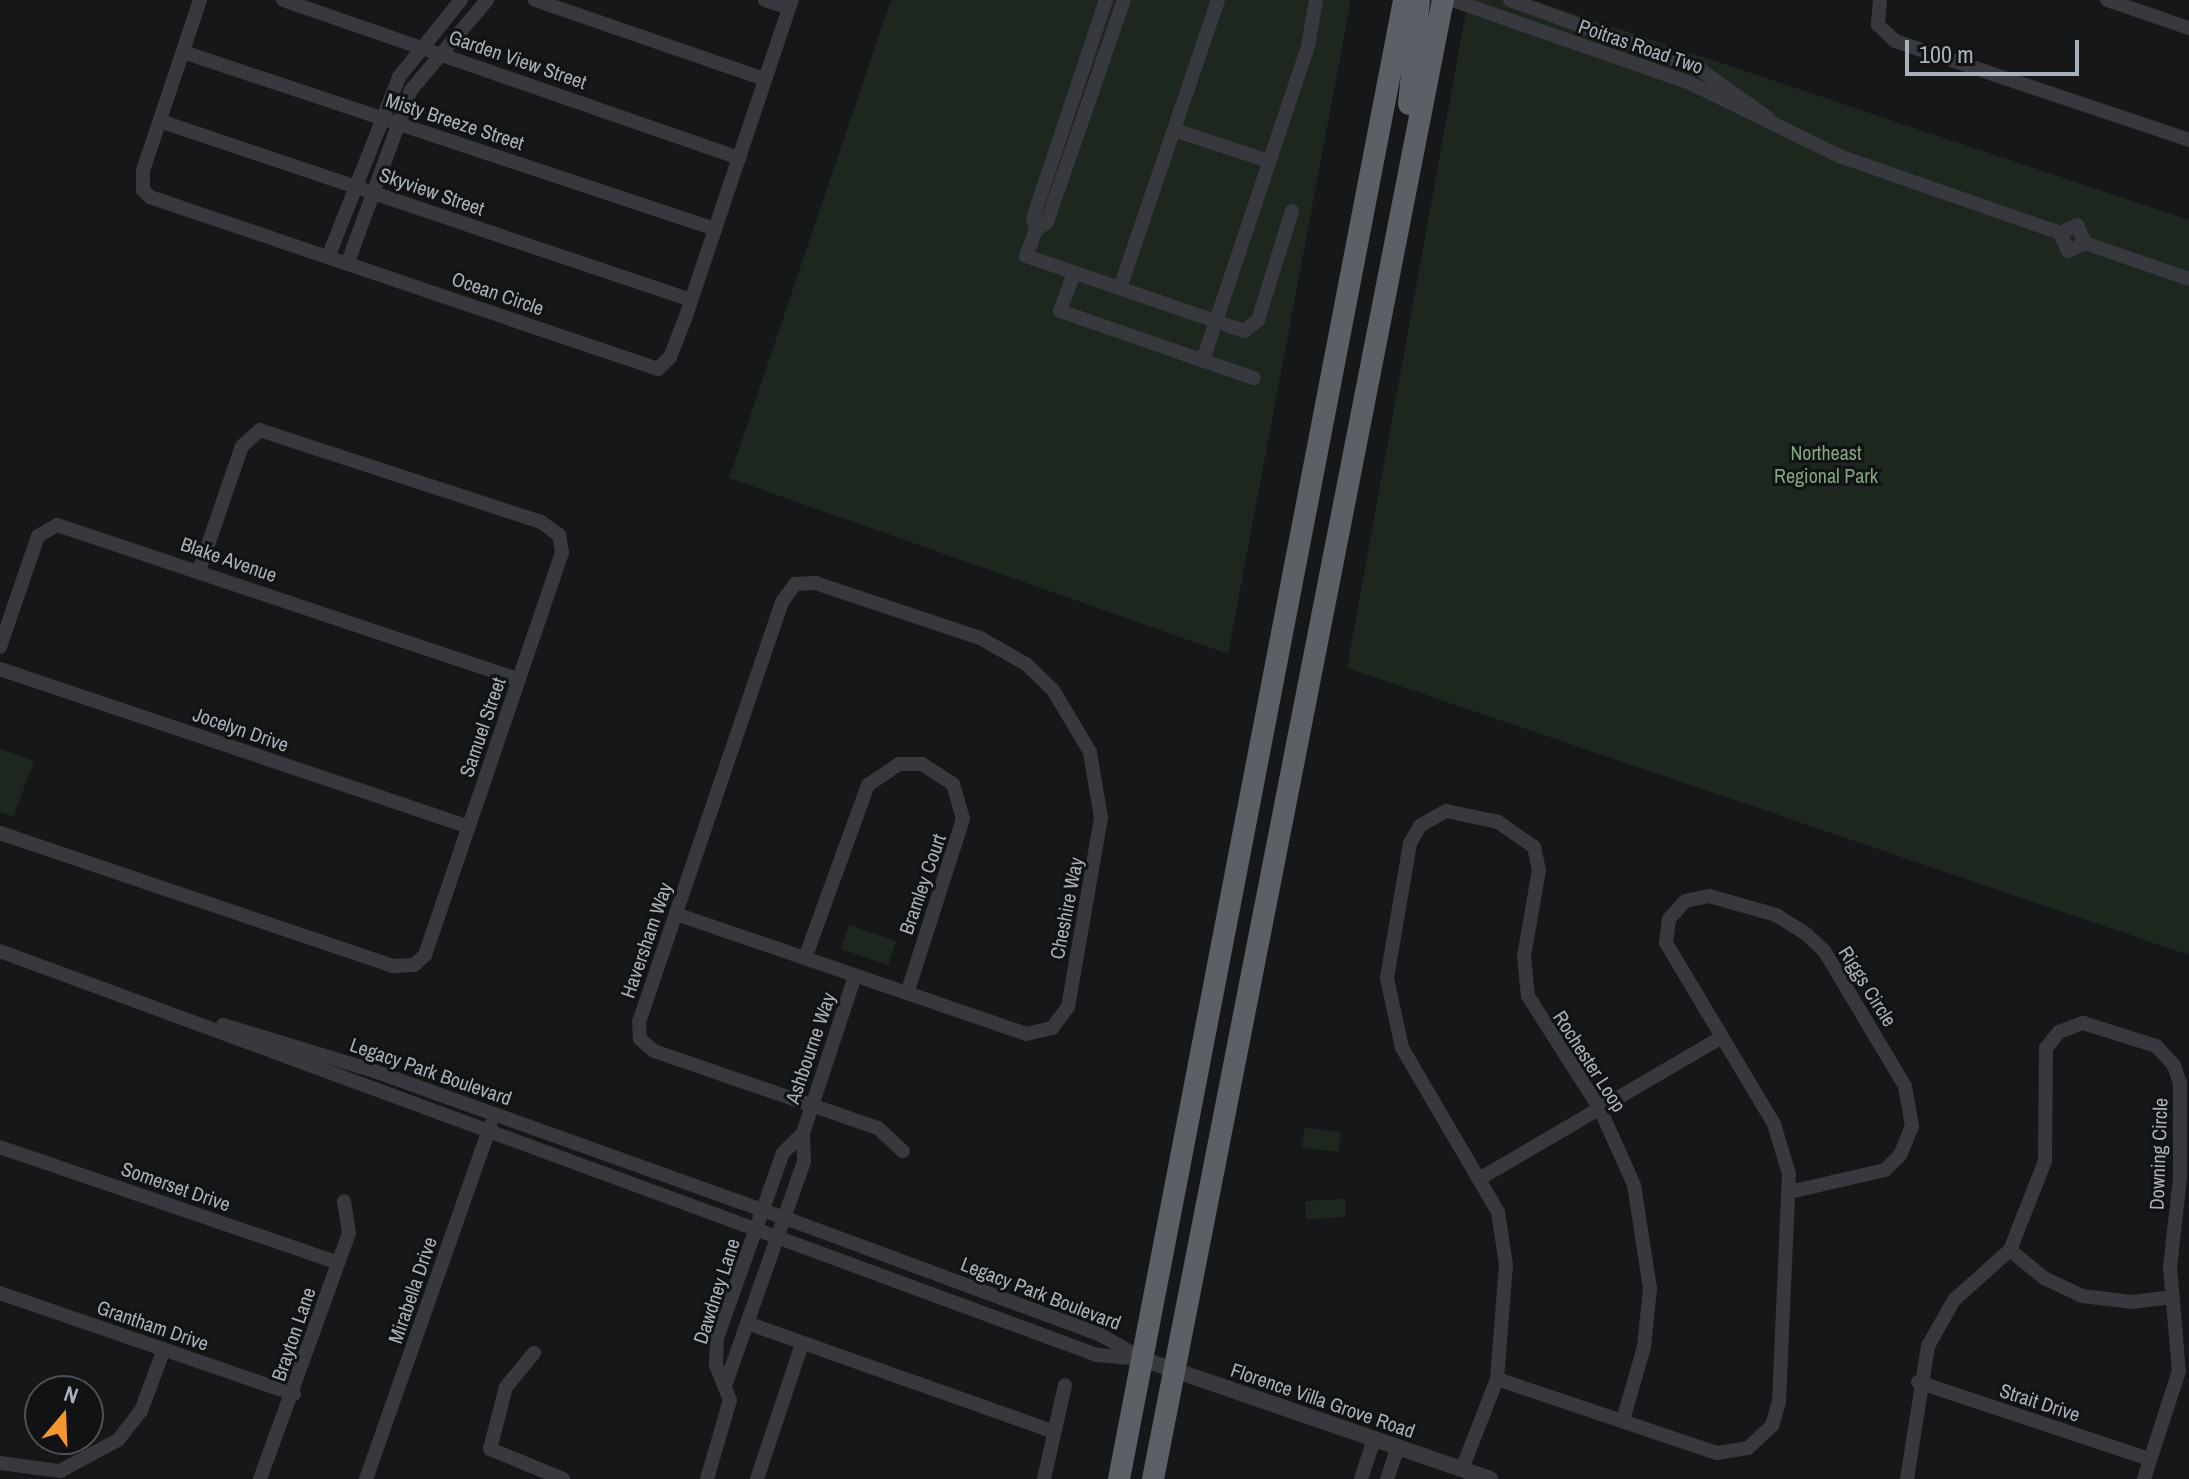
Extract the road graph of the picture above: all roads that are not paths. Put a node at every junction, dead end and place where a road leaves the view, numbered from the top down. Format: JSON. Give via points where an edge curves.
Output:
{"nodes":[{"id":1,"x":200,"y":0,"type":"edge"},
{"id":2,"x":283,"y":0,"type":"edge"},
{"id":3,"x":461,"y":0,"type":"edge"},
{"id":4,"x":487,"y":0,"type":"edge"},
{"id":5,"x":535,"y":0,"type":"edge"},
{"id":6,"x":765,"y":0,"type":"edge"},
{"id":7,"x":1106,"y":0,"type":"edge"},
{"id":8,"x":1124,"y":0,"type":"edge"},
{"id":9,"x":1218,"y":0,"type":"edge"},
{"id":10,"x":1316,"y":0,"type":"edge"},
{"id":11,"x":1404,"y":0,"type":"edge"},
{"id":12,"x":1419,"y":0,"type":"edge"},
{"id":13,"x":1443,"y":0,"type":"edge"},
{"id":14,"x":1452,"y":0,"type":"edge"},
{"id":15,"x":1510,"y":0,"type":"edge"},
{"id":16,"x":1880,"y":0,"type":"edge"},
{"id":17,"x":2107,"y":0,"type":"edge"},
{"id":18,"x":790,"y":4,"type":"edge"},
{"id":19,"x":2189,"y":28,"type":"edge"},
{"id":20,"x":420,"y":46,"type":"junction"},
{"id":21,"x":183,"y":52,"type":"junction"},
{"id":22,"x":440,"y":52,"type":"junction"},
{"id":23,"x":765,"y":79,"type":"junction"},
{"id":24,"x":1768,"y":118,"type":"junction"},
{"id":25,"x":390,"y":120,"type":"junction"},
{"id":26,"x":160,"y":121,"type":"junction"},
{"id":27,"x":1174,"y":130,"type":"junction"},
{"id":28,"x":1059,"y":139,"type":"junction"},
{"id":29,"x":2189,"y":140,"type":"edge"},
{"id":30,"x":1074,"y":144,"type":"junction"},
{"id":31,"x":739,"y":158,"type":"junction"},
{"id":32,"x":1269,"y":161,"type":"junction"},
{"id":33,"x":356,"y":186,"type":"junction"},
{"id":34,"x":373,"y":192,"type":"junction"},
{"id":35,"x":1292,"y":211,"type":"dead end"},
{"id":36,"x":715,"y":229,"type":"junction"},
{"id":37,"x":1036,"y":230,"type":"junction"},
{"id":38,"x":1394,"y":246,"type":"junction"},
{"id":39,"x":329,"y":255,"type":"junction"},
{"id":40,"x":348,"y":262,"type":"junction"},
{"id":41,"x":1074,"y":273,"type":"junction"},
{"id":42,"x":2189,"y":279,"type":"edge"},
{"id":43,"x":1120,"y":288,"type":"junction"},
{"id":44,"x":691,"y":300,"type":"junction"},
{"id":45,"x":1215,"y":321,"type":"junction"},
{"id":46,"x":1203,"y":360,"type":"junction"},
{"id":47,"x":1254,"y":378,"type":"dead end"},
{"id":48,"x":1314,"y":474,"type":"junction"},
{"id":49,"x":199,"y":571,"type":"junction"},
{"id":50,"x":795,"y":584,"type":"joint"},
{"id":51,"x":0,"y":647,"type":"edge"},
{"id":52,"x":0,"y":669,"type":"edge"},
{"id":53,"x":519,"y":680,"type":"junction"},
{"id":54,"x":1303,"y":701,"type":"junction"},
{"id":55,"x":469,"y":827,"type":"junction"},
{"id":56,"x":0,"y":833,"type":"edge"},
{"id":57,"x":676,"y":914,"type":"junction"},
{"id":58,"x":0,"y":951,"type":"edge"},
{"id":59,"x":805,"y":958,"type":"junction"},
{"id":60,"x":855,"y":976,"type":"junction"},
{"id":61,"x":907,"y":993,"type":"junction"},
{"id":62,"x":194,"y":1018,"type":"junction"},
{"id":63,"x":1722,"y":1037,"type":"junction"},
{"id":64,"x":812,"y":1106,"type":"junction"},
{"id":65,"x":1600,"y":1109,"type":"junction"},
{"id":66,"x":495,"y":1114,"type":"junction"},
{"id":67,"x":488,"y":1132,"type":"junction"},
{"id":68,"x":803,"y":1133,"type":"junction"},
{"id":69,"x":0,"y":1147,"type":"edge"},
{"id":70,"x":903,"y":1151,"type":"dead end"},
{"id":71,"x":1479,"y":1179,"type":"junction"},
{"id":72,"x":1790,"y":1192,"type":"junction"},
{"id":73,"x":344,"y":1201,"type":"dead end"},
{"id":74,"x":763,"y":1211,"type":"junction"},
{"id":75,"x":785,"y":1218,"type":"junction"},
{"id":76,"x":756,"y":1230,"type":"junction"},
{"id":77,"x":778,"y":1238,"type":"junction"},
{"id":78,"x":2010,"y":1250,"type":"junction"},
{"id":79,"x":338,"y":1263,"type":"junction"},
{"id":80,"x":0,"y":1293,"type":"edge"},
{"id":81,"x":2173,"y":1297,"type":"junction"},
{"id":82,"x":747,"y":1323,"type":"junction"},
{"id":83,"x":802,"y":1344,"type":"junction"},
{"id":84,"x":164,"y":1349,"type":"junction"},
{"id":85,"x":534,"y":1353,"type":"dead end"},
{"id":86,"x":1142,"y":1359,"type":"junction"},
{"id":87,"x":1174,"y":1370,"type":"junction"},
{"id":88,"x":1497,"y":1379,"type":"junction"},
{"id":89,"x":1918,"y":1382,"type":"junction"},
{"id":90,"x":726,"y":1383,"type":"junction"},
{"id":91,"x":1065,"y":1385,"type":"dead end"},
{"id":92,"x":294,"y":1394,"type":"junction"},
{"id":93,"x":1623,"y":1420,"type":"junction"},
{"id":94,"x":1054,"y":1432,"type":"junction"},
{"id":95,"x":1374,"y":1439,"type":"junction"},
{"id":96,"x":1398,"y":1447,"type":"junction"},
{"id":97,"x":2150,"y":1459,"type":"junction"},
{"id":98,"x":0,"y":1463,"type":"edge"},
{"id":99,"x":1462,"y":1469,"type":"junction"},
{"id":100,"x":260,"y":1479,"type":"edge"},
{"id":101,"x":366,"y":1479,"type":"edge"},
{"id":102,"x":563,"y":1479,"type":"edge"},
{"id":103,"x":707,"y":1479,"type":"edge"},
{"id":104,"x":757,"y":1479,"type":"edge"},
{"id":105,"x":1044,"y":1479,"type":"edge"},
{"id":106,"x":1119,"y":1479,"type":"edge"},
{"id":107,"x":1153,"y":1479,"type":"edge"},
{"id":108,"x":1361,"y":1479,"type":"edge"},
{"id":109,"x":1387,"y":1479,"type":"edge"},
{"id":110,"x":1490,"y":1479,"type":"edge"},
{"id":111,"x":1907,"y":1479,"type":"edge"},
{"id":112,"x":2144,"y":1479,"type":"edge"}],
"edges":[{"from":1,"to":21,"type":"street","name":"Ocean Circle"},
{"from":2,"to":20,"type":"street","name":"Garden View Street"},
{"from":3,"to":20,"type":"street"},
{"from":4,"to":22,"type":"street"},
{"from":5,"to":23,"type":"street"},
{"from":6,"to":18,"type":"street"},
{"from":7,"to":28,"type":"street"},
{"from":8,"to":30,"type":"street"},
{"from":9,"to":27,"type":"street"},
{"from":10,"to":32,"type":"street","via":[[1320,6]]},
{"from":11,"to":48,"type":"highway"},
{"from":12,"to":38,"type":"highway","via":[[1411,95],[1388,218]]},
{"from":13,"to":38,"type":"highway"},
{"from":14,"to":24,"type":"street","name":"Poitras Road Two","via":[[1690,83]]},
{"from":15,"to":24,"type":"street","name":"Poitras Road Two","via":[[1698,68],[1737,90]]},
{"from":16,"to":29,"type":"street","via":[[1880,30],[1895,41]]},
{"from":17,"to":19,"type":"street"},
{"from":18,"to":23,"type":"street","name":"Ocean Circle"},
{"from":20,"to":22,"type":"street","name":"Garden View Street"},
{"from":20,"to":25,"type":"street"},
{"from":21,"to":25,"type":"street","name":"Misty Breeze Street"},
{"from":21,"to":26,"type":"street","name":"Ocean Circle"},
{"from":22,"to":25,"type":"street"},
{"from":22,"to":31,"type":"street","name":"Garden View Street"},
{"from":23,"to":31,"type":"street","name":"Ocean Circle"},
{"from":24,"to":42,"type":"street","name":"Poitras Road Two","via":[[1842,157],[2060,233],[2077,225],[2085,243]]},
{"from":25,"to":33,"type":"street"},
{"from":25,"to":34,"type":"street"},
{"from":25,"to":36,"type":"street","name":"Misty Breeze Street"},
{"from":26,"to":33,"type":"street","name":"Skyview Street"},
{"from":26,"to":39,"type":"street","name":"Ocean Circle","via":[[141,182],[150,197]]},
{"from":27,"to":32,"type":"street"},
{"from":27,"to":43,"type":"street"},
{"from":28,"to":30,"type":"street"},
{"from":28,"to":37,"type":"street","via":[[1033,218]]},
{"from":30,"to":37,"type":"street","via":[[1047,222]]},
{"from":31,"to":36,"type":"street","name":"Ocean Circle"},
{"from":32,"to":45,"type":"street"},
{"from":33,"to":34,"type":"street","name":"Skyview Street"},
{"from":33,"to":39,"type":"street"},
{"from":34,"to":40,"type":"street"},
{"from":34,"to":44,"type":"street","name":"Skyview Street"},
{"from":35,"to":45,"type":"street","via":[[1258,320],[1244,331]]},
{"from":36,"to":44,"type":"street","name":"Ocean Circle"},
{"from":37,"to":41,"type":"street","via":[[1026,256]]},
{"from":38,"to":54,"type":"highway"},
{"from":39,"to":40,"type":"street","name":"Ocean Circle"},
{"from":40,"to":44,"type":"street","name":"Ocean Circle","via":[[658,369],[670,357]]},
{"from":41,"to":43,"type":"street"},
{"from":41,"to":46,"type":"street","via":[[1060,311]]},
{"from":43,"to":45,"type":"street"},
{"from":45,"to":46,"type":"street"},
{"from":46,"to":47,"type":"street"},
{"from":48,"to":54,"type":"highway","via":[[1291,673],[1293,693]]},
{"from":48,"to":86,"type":"highway"},
{"from":49,"to":51,"type":"street","name":"Blake Avenue","via":[[70,526],[46,529],[38,536]]},
{"from":49,"to":53,"type":"street","name":"Blake Avenue"},
{"from":49,"to":53,"type":"street","name":"Samuel Street","via":[[242,446],[260,430],[497,507],[552,527],[562,544]]},
{"from":50,"to":57,"type":"street","name":"Haversham Way","via":[[782,602]]},
{"from":50,"to":61,"type":"street","name":"Cheshire Way","via":[[816,583],[1011,654],[1064,703],[1096,769],[1099,847],[1068,1007],[1059,1022],[1044,1032],[1026,1034]]},
{"from":52,"to":55,"type":"street","name":"Jocelyn Drive"},
{"from":53,"to":55,"type":"street","name":"Samuel Street"},
{"from":54,"to":87,"type":"highway"},
{"from":55,"to":56,"type":"street","name":"Samuel Street","via":[[428,948],[407,967]]},
{"from":57,"to":59,"type":"street","name":"Cheshire Way"},
{"from":57,"to":64,"type":"street","name":"Haversham Way","via":[[639,1021],[640,1039],[654,1051]]},
{"from":58,"to":62,"type":"street","name":"Legacy Park Boulevard"},
{"from":59,"to":60,"type":"street","name":"Cheshire Way"},
{"from":59,"to":61,"type":"street","name":"Bramley Court","via":[[868,785],[899,764],[922,764],[953,784],[963,819]]},
{"from":60,"to":61,"type":"street","name":"Cheshire Way"},
{"from":60,"to":64,"type":"street","name":"Ashbourne Way"},
{"from":62,"to":66,"type":"street","name":"Legacy Park Boulevard"},
{"from":62,"to":67,"type":"street","name":"Legacy Park Boulevard","via":[[279,1058]]},
{"from":63,"to":65,"type":"street"},
{"from":63,"to":72,"type":"street","name":"Riggs Circle","via":[[1780,1135]]},
{"from":63,"to":72,"type":"street","name":"Riggs Circle","via":[[1666,943],[1669,919],[1685,901],[1709,896],[1776,915],[1825,952],[1905,1086],[1912,1126],[1900,1155],[1885,1170]]},
{"from":64,"to":68,"type":"street","name":"Ashbourne Way"},
{"from":64,"to":70,"type":"street","name":"Haversham Way","via":[[878,1128]]},
{"from":65,"to":71,"type":"street"},
{"from":65,"to":71,"type":"street","name":"Rochester Loop","via":[[1528,996],[1524,956],[1539,870],[1526,837],[1459,811],[1429,818],[1410,843],[1387,978],[1397,1033]]},
{"from":65,"to":93,"type":"street","name":"Rochester Loop","via":[[1634,1185],[1649,1275],[1644,1347]]},
{"from":66,"to":67,"type":"street","name":"Mirabella Drive"},
{"from":66,"to":74,"type":"street","name":"Legacy Park Boulevard"},
{"from":67,"to":76,"type":"street","name":"Legacy Park Boulevard"},
{"from":67,"to":101,"type":"street","name":"Mirabella Drive"},
{"from":68,"to":74,"type":"street","name":"Ashbourne Way","via":[[783,1153]]},
{"from":68,"to":75,"type":"street","name":"Ashbourne Way","via":[[804,1161]]},
{"from":69,"to":79,"type":"street","name":"Somerset Drive"},
{"from":71,"to":88,"type":"street","name":"Rochester Loop","via":[[1498,1212],[1506,1265]]},
{"from":72,"to":93,"type":"street","name":"Riggs Circle","via":[[1779,1402],[1772,1426],[1748,1448],[1717,1453]]},
{"from":73,"to":79,"type":"street","name":"Brayton Lane","via":[[349,1233]]},
{"from":74,"to":75,"type":"street","name":"Legacy Park Boulevard"},
{"from":74,"to":76,"type":"street","name":"Dawdney Lane"},
{"from":75,"to":77,"type":"street","name":"Ashbourne Way"},
{"from":75,"to":86,"type":"street","name":"Legacy Park Boulevard","via":[[1099,1334]]},
{"from":76,"to":77,"type":"street","name":"Legacy Park Boulevard"},
{"from":76,"to":90,"type":"street","name":"Dawdney Lane","via":[[716,1346],[716,1365]]},
{"from":77,"to":82,"type":"street","name":"Dawdney Lane"},
{"from":77,"to":86,"type":"street","name":"Legacy Park Boulevard","via":[[1097,1355]]},
{"from":78,"to":81,"type":"street","via":[[2044,1278],[2082,1296],[2132,1302]]},
{"from":78,"to":81,"type":"street","name":"Downing Circle","via":[[2045,1161],[2046,1048],[2065,1028],[2099,1026],[2156,1046],[2178,1075]]},
{"from":78,"to":89,"type":"street","name":"Downing Circle","via":[[1948,1309]]},
{"from":79,"to":92,"type":"street","name":"Brayton Lane"},
{"from":80,"to":84,"type":"street","name":"Grantham Drive"},
{"from":81,"to":97,"type":"street","name":"Downing Circle","via":[[2179,1371]]},
{"from":82,"to":83,"type":"street"},
{"from":82,"to":90,"type":"street","name":"Dawdney Lane"},
{"from":83,"to":94,"type":"street"},
{"from":83,"to":104,"type":"street"},
{"from":84,"to":92,"type":"street","name":"Grantham Drive"},
{"from":84,"to":98,"type":"street","via":[[141,1411],[109,1447],[60,1471]]},
{"from":85,"to":102,"type":"street","via":[[506,1387],[490,1449]]},
{"from":86,"to":87,"type":"street","name":"Florence Villa Grove Road"},
{"from":86,"to":106,"type":"highway"},
{"from":87,"to":95,"type":"street","name":"Florence Villa Grove Road"},
{"from":87,"to":107,"type":"highway"},
{"from":88,"to":93,"type":"street","name":"Riggs Circle"},
{"from":88,"to":99,"type":"street","name":"Rochester Loop"},
{"from":89,"to":97,"type":"street","name":"Strait Drive"},
{"from":89,"to":111,"type":"street","name":"Downing Circle"},
{"from":90,"to":103,"type":"street","name":"Dawdney Lane","via":[[727,1421]]},
{"from":91,"to":94,"type":"street"},
{"from":92,"to":100,"type":"street","name":"Brayton Lane"},
{"from":94,"to":105,"type":"street"},
{"from":95,"to":96,"type":"street","name":"Florence Villa Grove Road"},
{"from":95,"to":108,"type":"street"},
{"from":96,"to":99,"type":"street","name":"Florence Villa Grove Road"},
{"from":96,"to":109,"type":"street"},
{"from":97,"to":112,"type":"street","name":"Downing Circle"},
{"from":99,"to":110,"type":"street","name":"Florence Villa Grove Road"}]}
